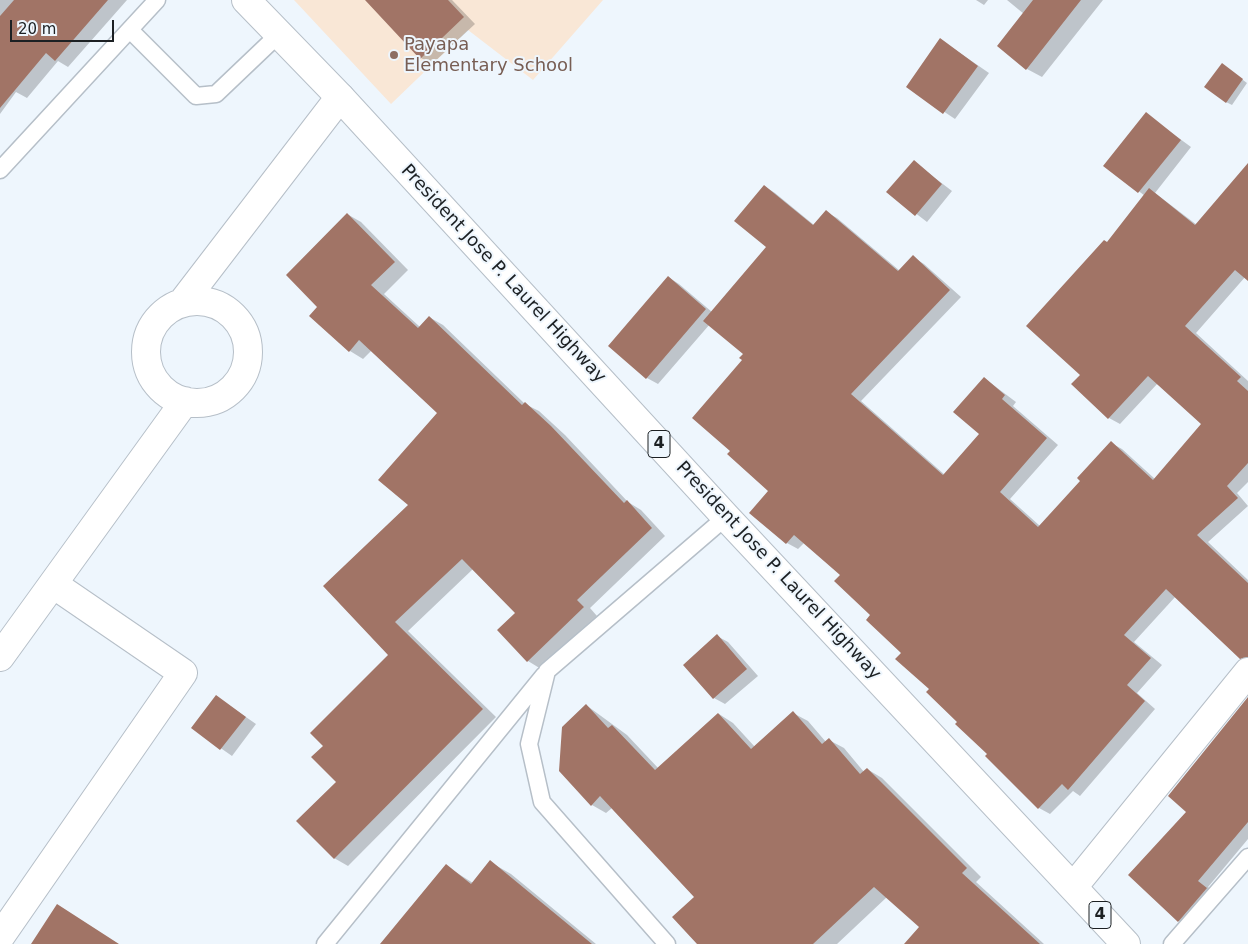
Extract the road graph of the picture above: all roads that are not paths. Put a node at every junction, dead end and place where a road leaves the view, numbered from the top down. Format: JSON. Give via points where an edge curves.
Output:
{"nodes":[{"id":1,"x":157,"y":0,"type":"edge"},
{"id":2,"x":246,"y":0,"type":"edge"},
{"id":3,"x":130,"y":30,"type":"junction"},
{"id":4,"x":279,"y":34,"type":"junction"},
{"id":5,"x":340,"y":97,"type":"junction"},
{"id":6,"x":0,"y":170,"type":"edge"},
{"id":7,"x":182,"y":303,"type":"junction"},
{"id":8,"x":186,"y":401,"type":"junction"},
{"id":9,"x":726,"y":517,"type":"junction"},
{"id":10,"x":53,"y":584,"type":"junction"},
{"id":11,"x":0,"y":658,"type":"edge"},
{"id":12,"x":547,"y":671,"type":"junction"},
{"id":13,"x":1248,"y":672,"type":"edge"},
{"id":14,"x":1248,"y":857,"type":"edge"},
{"id":15,"x":1074,"y":886,"type":"junction"},
{"id":16,"x":0,"y":937,"type":"edge"},
{"id":17,"x":325,"y":944,"type":"edge"},
{"id":18,"x":667,"y":944,"type":"edge"},
{"id":19,"x":1126,"y":944,"type":"edge"},
{"id":20,"x":1172,"y":944,"type":"edge"}],
"edges":[{"from":1,"to":3,"type":"lane"},
{"from":2,"to":4,"type":"main road","name":"President Jose P. Laurel Highway","number":"4"},
{"from":3,"to":4,"type":"lane","via":[[196,96],[216,94]]},
{"from":3,"to":6,"type":"lane"},
{"from":4,"to":5,"type":"main road","name":"President Jose P. Laurel Highway","number":"4"},
{"from":5,"to":7,"type":"main road"},
{"from":5,"to":9,"type":"main road","name":"President Jose P. Laurel Highway","number":"4"},
{"from":7,"to":8,"type":"main road","via":[[168,310],[156,322],[148,336],[146,351],[154,381],[165,393]]},
{"from":7,"to":8,"type":"main road","via":[[200,301],[217,305],[232,314],[243,328],[248,345],[247,363],[240,379],[228,392],[212,401]]},
{"from":8,"to":10,"type":"main road"},
{"from":9,"to":12,"type":"lane"},
{"from":9,"to":15,"type":"main road","name":"President Jose P. Laurel Highway","number":"4"},
{"from":10,"to":11,"type":"main road"},
{"from":10,"to":16,"type":"main road","via":[[182,673]]},
{"from":12,"to":17,"type":"lane"},
{"from":12,"to":18,"type":"lane","via":[[529,744],[542,802]]},
{"from":13,"to":15,"type":"main road"},
{"from":14,"to":20,"type":"lane"},
{"from":15,"to":19,"type":"main road","name":"President Jose P. Laurel Highway","number":"4"}]}
